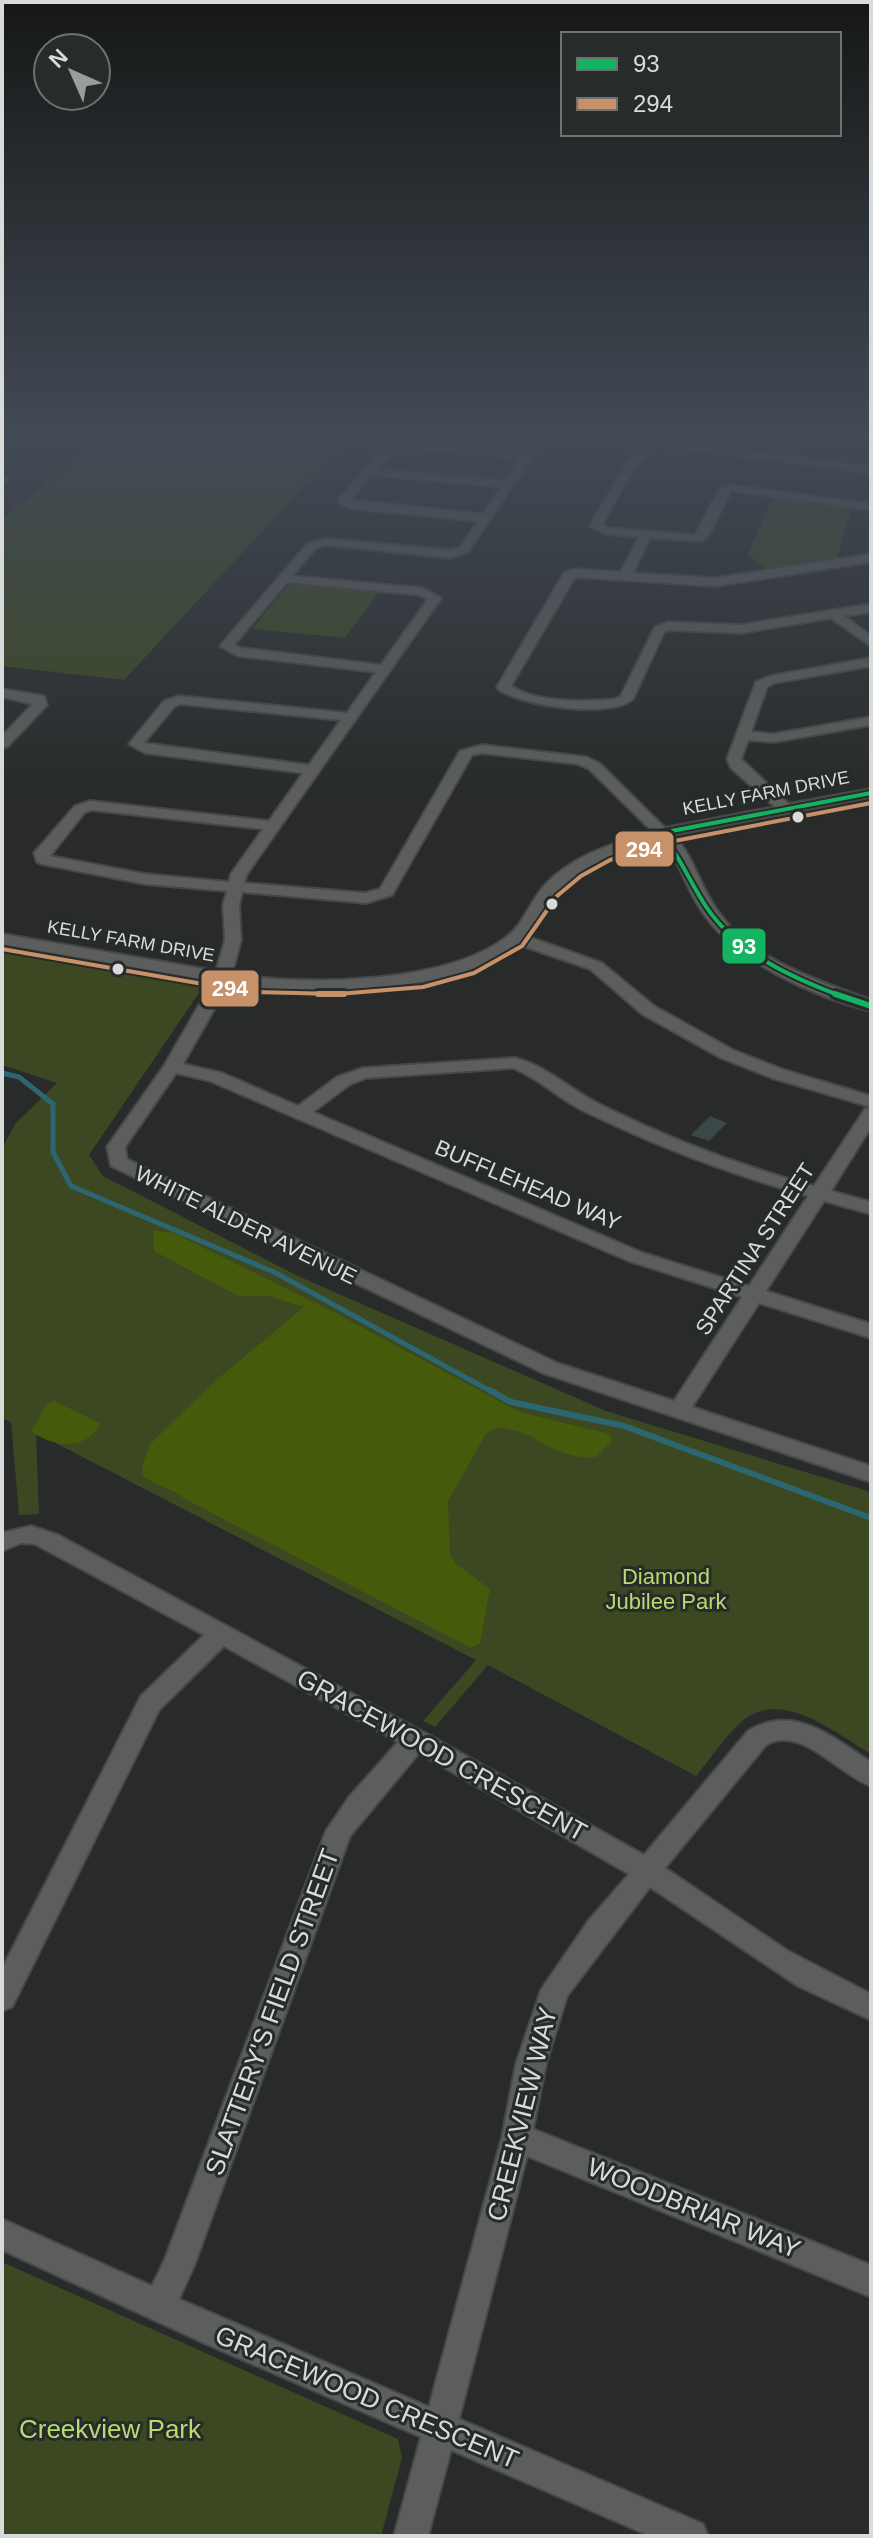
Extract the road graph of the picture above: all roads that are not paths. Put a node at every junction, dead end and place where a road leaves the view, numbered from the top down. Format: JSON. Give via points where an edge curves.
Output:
{"nodes":[{"id":1,"x":298,"y":557,"type":"edge"},
{"id":2,"x":635,"y":557,"type":"edge"},
{"id":3,"x":871,"y":558,"type":"edge"},
{"id":4,"x":626,"y":575,"type":"junction"},
{"id":5,"x":281,"y":578,"type":"junction"},
{"id":6,"x":871,"y":608,"type":"edge"},
{"id":7,"x":833,"y":614,"type":"junction"},
{"id":8,"x":871,"y":642,"type":"edge"},
{"id":9,"x":871,"y":662,"type":"edge"},
{"id":10,"x":383,"y":669,"type":"junction"},
{"id":11,"x":2,"y":693,"type":"edge"},
{"id":12,"x":351,"y":717,"type":"junction"},
{"id":13,"x":871,"y":721,"type":"edge"},
{"id":14,"x":743,"y":735,"type":"junction"},
{"id":15,"x":2,"y":744,"type":"edge"},
{"id":16,"x":313,"y":770,"type":"junction"},
{"id":17,"x":871,"y":793,"type":"edge"},
{"id":18,"x":786,"y":809,"type":"junction"},
{"id":19,"x":275,"y":826,"type":"junction"},
{"id":20,"x":661,"y":833,"type":"junction"},
{"id":21,"x":234,"y":887,"type":"junction"},
{"id":22,"x":516,"y":938,"type":"junction"},
{"id":23,"x":2,"y":939,"type":"edge"},
{"id":24,"x":224,"y":978,"type":"junction"},
{"id":25,"x":871,"y":1006,"type":"edge"},
{"id":26,"x":172,"y":1067,"type":"junction"},
{"id":27,"x":871,"y":1102,"type":"edge"},
{"id":28,"x":300,"y":1113,"type":"junction"},
{"id":29,"x":871,"y":1113,"type":"edge"},
{"id":30,"x":818,"y":1194,"type":"junction"},
{"id":31,"x":871,"y":1208,"type":"edge"},
{"id":32,"x":755,"y":1296,"type":"junction"},
{"id":33,"x":871,"y":1331,"type":"edge"},
{"id":34,"x":679,"y":1411,"type":"junction"},
{"id":35,"x":871,"y":1474,"type":"edge"},
{"id":36,"x":2,"y":1543,"type":"edge"},
{"id":37,"x":222,"y":1633,"type":"junction"},
{"id":38,"x":415,"y":1740,"type":"junction"},
{"id":39,"x":871,"y":1775,"type":"edge"},
{"id":40,"x":648,"y":1871,"type":"junction"},
{"id":41,"x":2,"y":1998,"type":"edge"},
{"id":42,"x":871,"y":2007,"type":"edge"},
{"id":43,"x":517,"y":2137,"type":"junction"},
{"id":44,"x":2,"y":2234,"type":"edge"},
{"id":45,"x":871,"y":2281,"type":"edge"},
{"id":46,"x":160,"y":2304,"type":"junction"},
{"id":47,"x":440,"y":2429,"type":"junction"},
{"id":48,"x":411,"y":2536,"type":"edge"},
{"id":49,"x":691,"y":2536,"type":"edge"}],
"edges":[{"from":1,"to":5,"type":"street"},
{"from":2,"to":4,"type":"street"},
{"from":3,"to":4,"type":"street","via":[[715,582]]},
{"from":4,"to":7,"type":"street","via":[[582,571],[568,576],[504,687],[507,692],[621,704],[659,630],[728,630]]},
{"from":5,"to":10,"type":"street","name":"WHITE ALDER AVENUE","via":[[433,595],[434,601]]},
{"from":5,"to":10,"type":"street","via":[[228,640],[230,650]]},
{"from":6,"to":7,"type":"street"},
{"from":7,"to":8,"type":"street"},
{"from":9,"to":14,"type":"street","via":[[761,685]]},
{"from":10,"to":12,"type":"street","name":"WHITE ALDER AVENUE"},
{"from":11,"to":15,"type":"street","via":[[39,699],[40,705]]},
{"from":12,"to":16,"type":"street","name":"WHITE ALDER AVENUE"},
{"from":12,"to":16,"type":"street","via":[[179,700],[169,704],[136,744]]},
{"from":13,"to":14,"type":"street","via":[[774,738]]},
{"from":14,"to":18,"type":"street","via":[[736,765]]},
{"from":16,"to":19,"type":"street","name":"WHITE ALDER AVENUE"},
{"from":17,"to":18,"type":"street","name":"KELLY FARM DRIVE"},
{"from":18,"to":20,"type":"street","name":"KELLY FARM DRIVE"},
{"from":19,"to":21,"type":"street","name":"WHITE ALDER AVENUE"},
{"from":19,"to":21,"type":"street","via":[[90,805],[80,809],[42,853],[47,863]]},
{"from":20,"to":21,"type":"street","via":[[588,762],[475,749],[464,753],[381,896]]},
{"from":20,"to":22,"type":"street","name":"KELLY FARM DRIVE","via":[[606,851],[575,868],[550,889]]},
{"from":20,"to":25,"type":"street","via":[[733,940],[797,978]]},
{"from":21,"to":24,"type":"street","name":"WHITE ALDER AVENUE","via":[[233,940]]},
{"from":22,"to":24,"type":"street","name":"KELLY FARM DRIVE","via":[[470,964],[421,977],[296,985]]},
{"from":22,"to":27,"type":"street","via":[[596,966],[648,1010],[727,1054]]},
{"from":23,"to":24,"type":"street","name":"KELLY FARM DRIVE"},
{"from":24,"to":26,"type":"street","name":"WHITE ALDER AVENUE"},
{"from":26,"to":28,"type":"street","name":"BUFFLEHEAD WAY","via":[[216,1077]]},
{"from":26,"to":34,"type":"street","name":"WHITE ALDER AVENUE","via":[[116,1147],[118,1162],[524,1357]]},
{"from":28,"to":30,"type":"street","via":[[363,1073],[515,1063],[656,1139]]},
{"from":28,"to":32,"type":"street","name":"BUFFLEHEAD WAY","via":[[636,1257]]},
{"from":29,"to":30,"type":"street","name":"SPARTINA STREET"},
{"from":30,"to":31,"type":"street"},
{"from":30,"to":32,"type":"street","name":"SPARTINA STREET"},
{"from":32,"to":33,"type":"street","name":"BUFFLEHEAD WAY"},
{"from":32,"to":34,"type":"street","name":"SPARTINA STREET"},
{"from":34,"to":35,"type":"street","name":"WHITE ALDER AVENUE"},
{"from":36,"to":37,"type":"street","name":"GRACEWOOD CRESCENT","via":[[15,1535],[39,1535]]},
{"from":37,"to":38,"type":"street","name":"GRACEWOOD CRESCENT"},
{"from":37,"to":41,"type":"street","via":[[150,1703]]},
{"from":38,"to":40,"type":"street","name":"GRACEWOOD CRESCENT"},
{"from":38,"to":46,"type":"street","name":"SLATTERY'S FIELD STREET","via":[[339,1831]]},
{"from":39,"to":40,"type":"street","name":"CREEKVIEW WAY","via":[[794,1731],[768,1731]]},
{"from":40,"to":42,"type":"street","name":"GRACEWOOD CRESCENT","via":[[832,1992]]},
{"from":40,"to":43,"type":"street","name":"CREEKVIEW WAY","via":[[555,1990],[531,2064]]},
{"from":43,"to":45,"type":"street","name":"WOODBRIAR WAY"},
{"from":43,"to":47,"type":"street","name":"CREEKVIEW WAY"},
{"from":44,"to":46,"type":"street","name":"GRACEWOOD CRESCENT"},
{"from":46,"to":47,"type":"street","name":"GRACEWOOD CRESCENT"},
{"from":47,"to":48,"type":"street","name":"CREEKVIEW WAY"},
{"from":47,"to":49,"type":"street","name":"GRACEWOOD CRESCENT"}]}
